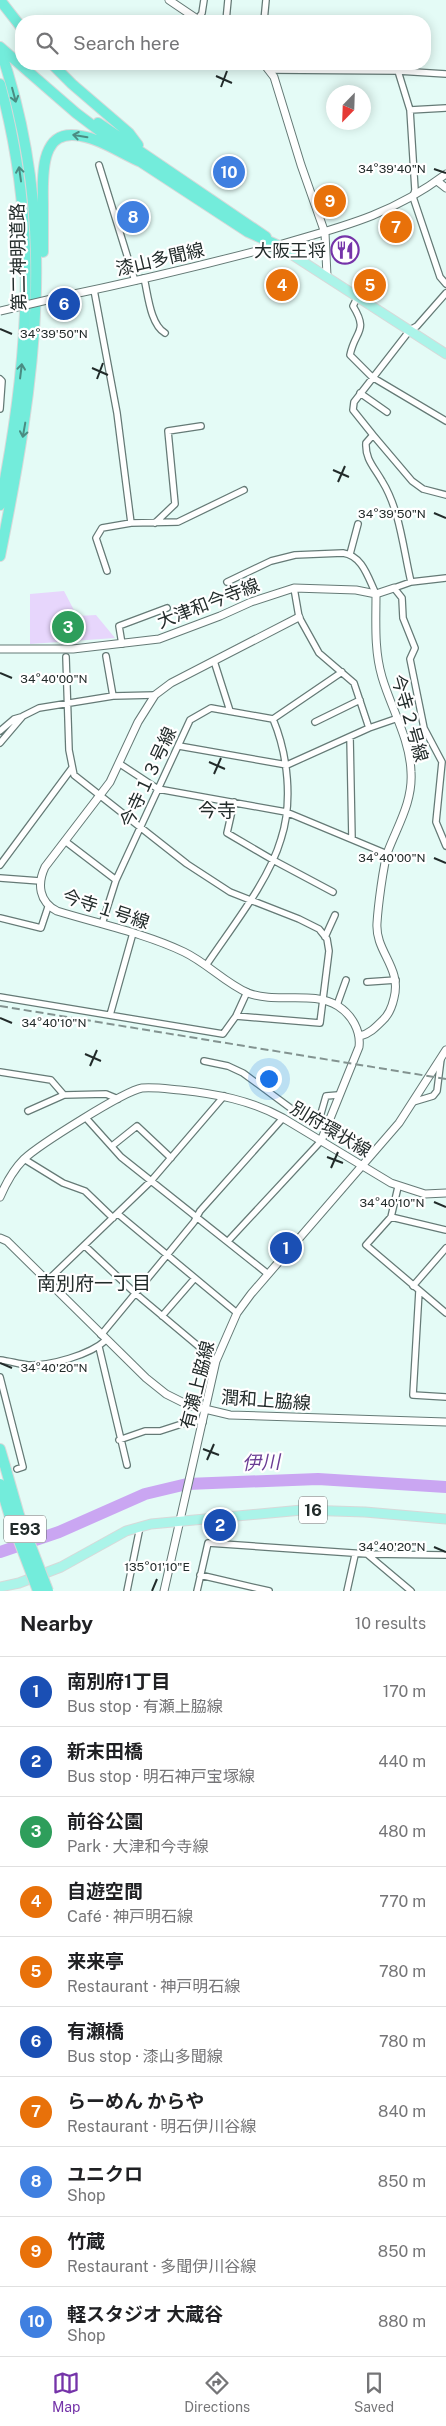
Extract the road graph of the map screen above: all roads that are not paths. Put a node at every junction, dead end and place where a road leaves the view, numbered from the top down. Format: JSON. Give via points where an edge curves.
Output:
{"nodes":[{"id":1,"x":0,"y":0,"type":"edge"},
{"id":2,"x":169,"y":0,"type":"edge"},
{"id":3,"x":204,"y":0,"type":"edge"},
{"id":4,"x":228,"y":0,"type":"edge"},
{"id":5,"x":266,"y":0,"type":"edge"},
{"id":6,"x":192,"y":15,"type":"edge"},
{"id":7,"x":202,"y":15,"type":"edge"},
{"id":8,"x":227,"y":15,"type":"edge"},
{"id":9,"x":265,"y":15,"type":"edge"},
{"id":10,"x":15,"y":19,"type":"edge"},
{"id":11,"x":0,"y":40,"type":"edge"},
{"id":12,"x":0,"y":48,"type":"edge"},
{"id":13,"x":15,"y":52,"type":"edge"},
{"id":14,"x":15,"y":58,"type":"edge"},
{"id":15,"x":31,"y":70,"type":"edge"},
{"id":16,"x":58,"y":70,"type":"edge"},
{"id":17,"x":271,"y":70,"type":"joint"},
{"id":18,"x":398,"y":70,"type":"junction"},
{"id":19,"x":446,"y":74,"type":"edge"},
{"id":20,"x":0,"y":84,"type":"edge"},
{"id":21,"x":446,"y":108,"type":"edge"},
{"id":22,"x":410,"y":110,"type":"junction"},
{"id":23,"x":142,"y":158,"type":"junction"},
{"id":24,"x":99,"y":165,"type":"dead end"},
{"id":25,"x":446,"y":174,"type":"edge"},
{"id":26,"x":437,"y":181,"type":"junction"},
{"id":27,"x":446,"y":188,"type":"edge"},
{"id":28,"x":413,"y":197,"type":"junction"},
{"id":29,"x":325,"y":233,"type":"junction"},
{"id":30,"x":277,"y":245,"type":"junction"},
{"id":31,"x":327,"y":276,"type":"junction"},
{"id":32,"x":144,"y":278,"type":"junction"},
{"id":33,"x":135,"y":280,"type":"junction"},
{"id":34,"x":446,"y":284,"type":"edge"},
{"id":35,"x":94,"y":290,"type":"junction"},
{"id":36,"x":446,"y":293,"type":"edge"},
{"id":37,"x":358,"y":296,"type":"junction"},
{"id":38,"x":0,"y":312,"type":"edge"},
{"id":39,"x":410,"y":330,"type":"junction"},
{"id":40,"x":165,"y":333,"type":"dead end"},
{"id":41,"x":446,"y":354,"type":"edge"},
{"id":42,"x":372,"y":377,"type":"junction"},
{"id":43,"x":0,"y":379,"type":"edge"},
{"id":44,"x":360,"y":393,"type":"junction"},
{"id":45,"x":29,"y":398,"type":"junction"},
{"id":46,"x":0,"y":409,"type":"edge"},
{"id":47,"x":387,"y":412,"type":"dead end"},
{"id":48,"x":446,"y":421,"type":"edge"},
{"id":49,"x":201,"y":426,"type":"dead end"},
{"id":50,"x":373,"y":435,"type":"junction"},
{"id":51,"x":244,"y":490,"type":"dead end"},
{"id":52,"x":446,"y":494,"type":"edge"},
{"id":53,"x":0,"y":505,"type":"edge"},
{"id":54,"x":131,"y":523,"type":"junction"},
{"id":55,"x":155,"y":523,"type":"junction"},
{"id":56,"x":358,"y":524,"type":"dead end"},
{"id":57,"x":350,"y":554,"type":"junction"},
{"id":58,"x":0,"y":556,"type":"edge"},
{"id":59,"x":106,"y":570,"type":"dead end"},
{"id":60,"x":446,"y":578,"type":"edge"},
{"id":61,"x":228,"y":582,"type":"dead end"},
{"id":62,"x":411,"y":582,"type":"junction"},
{"id":63,"x":294,"y":588,"type":"junction"},
{"id":64,"x":394,"y":588,"type":"junction"},
{"id":65,"x":376,"y":594,"type":"junction"},
{"id":66,"x":167,"y":608,"type":"dead end"},
{"id":67,"x":299,"y":617,"type":"junction"},
{"id":68,"x":122,"y":644,"type":"junction"},
{"id":69,"x":0,"y":649,"type":"edge"},
{"id":70,"x":106,"y":656,"type":"dead end"},
{"id":71,"x":66,"y":657,"type":"dead end"},
{"id":72,"x":214,"y":661,"type":"junction"},
{"id":73,"x":342,"y":672,"type":"junction"},
{"id":74,"x":155,"y":695,"type":"junction"},
{"id":75,"x":113,"y":696,"type":"junction"},
{"id":76,"x":360,"y":700,"type":"junction"},
{"id":77,"x":68,"y":704,"type":"junction"},
{"id":78,"x":230,"y":711,"type":"junction"},
{"id":79,"x":23,"y":716,"type":"junction"},
{"id":80,"x":398,"y":718,"type":"junction"},
{"id":81,"x":273,"y":720,"type":"junction"},
{"id":82,"x":315,"y":722,"type":"dead end"},
{"id":83,"x":369,"y":728,"type":"junction"},
{"id":84,"x":0,"y":731,"type":"edge"},
{"id":85,"x":350,"y":737,"type":"junction"},
{"id":86,"x":0,"y":743,"type":"edge"},
{"id":87,"x":179,"y":746,"type":"junction"},
{"id":88,"x":120,"y":764,"type":"junction"},
{"id":89,"x":286,"y":765,"type":"junction"},
{"id":90,"x":72,"y":768,"type":"junction"},
{"id":91,"x":158,"y":789,"type":"junction"},
{"id":92,"x":99,"y":796,"type":"junction"},
{"id":93,"x":234,"y":802,"type":"junction"},
{"id":94,"x":286,"y":812,"type":"junction"},
{"id":95,"x":140,"y":828,"type":"junction"},
{"id":96,"x":352,"y":839,"type":"junction"},
{"id":97,"x":65,"y":841,"type":"junction"},
{"id":98,"x":446,"y":846,"type":"edge"},
{"id":99,"x":387,"y":854,"type":"junction"},
{"id":100,"x":273,"y":860,"type":"junction"},
{"id":101,"x":0,"y":865,"type":"edge"},
{"id":102,"x":0,"y":878,"type":"edge"},
{"id":103,"x":116,"y":880,"type":"junction"},
{"id":104,"x":40,"y":881,"type":"junction"},
{"id":105,"x":333,"y":892,"type":"dead end"},
{"id":106,"x":250,"y":900,"type":"junction"},
{"id":107,"x":48,"y":906,"type":"junction"},
{"id":108,"x":335,"y":916,"type":"dead end"},
{"id":109,"x":0,"y":918,"type":"edge"},
{"id":110,"x":102,"y":924,"type":"junction"},
{"id":111,"x":133,"y":933,"type":"junction"},
{"id":112,"x":325,"y":937,"type":"junction"},
{"id":113,"x":207,"y":964,"type":"junction"},
{"id":114,"x":346,"y":980,"type":"dead end"},
{"id":115,"x":396,"y":980,"type":"junction"},
{"id":116,"x":367,"y":982,"type":"dead end"},
{"id":117,"x":247,"y":992,"type":"junction"},
{"id":118,"x":0,"y":997,"type":"edge"},
{"id":119,"x":322,"y":1000,"type":"junction"},
{"id":120,"x":337,"y":1005,"type":"junction"},
{"id":121,"x":110,"y":1015,"type":"junction"},
{"id":122,"x":236,"y":1016,"type":"junction"},
{"id":123,"x":360,"y":1036,"type":"junction"},
{"id":124,"x":446,"y":1050,"type":"edge"},
{"id":125,"x":442,"y":1057,"type":"junction"},
{"id":126,"x":204,"y":1061,"type":"dead end"},
{"id":127,"x":0,"y":1072,"type":"edge"},
{"id":128,"x":64,"y":1095,"type":"junction"},
{"id":129,"x":338,"y":1095,"type":"junction"},
{"id":130,"x":224,"y":1096,"type":"junction"},
{"id":131,"x":118,"y":1099,"type":"junction"},
{"id":132,"x":413,"y":1102,"type":"junction"},
{"id":133,"x":28,"y":1111,"type":"dead end"},
{"id":134,"x":86,"y":1118,"type":"junction"},
{"id":135,"x":283,"y":1118,"type":"junction"},
{"id":136,"x":321,"y":1141,"type":"junction"},
{"id":137,"x":112,"y":1146,"type":"junction"},
{"id":138,"x":171,"y":1158,"type":"junction"},
{"id":139,"x":24,"y":1159,"type":"junction"},
{"id":140,"x":363,"y":1166,"type":"junction"},
{"id":141,"x":151,"y":1181,"type":"junction"},
{"id":142,"x":398,"y":1186,"type":"junction"},
{"id":143,"x":446,"y":1194,"type":"edge"},
{"id":144,"x":0,"y":1197,"type":"edge"},
{"id":145,"x":115,"y":1216,"type":"junction"},
{"id":146,"x":196,"y":1216,"type":"junction"},
{"id":147,"x":391,"y":1217,"type":"junction"},
{"id":148,"x":446,"y":1230,"type":"edge"},
{"id":149,"x":0,"y":1238,"type":"edge"},
{"id":150,"x":229,"y":1240,"type":"junction"},
{"id":151,"x":85,"y":1246,"type":"junction"},
{"id":152,"x":446,"y":1248,"type":"edge"},
{"id":153,"x":167,"y":1255,"type":"junction"},
{"id":154,"x":268,"y":1274,"type":"junction"},
{"id":155,"x":195,"y":1278,"type":"junction"},
{"id":156,"x":48,"y":1280,"type":"junction"},
{"id":157,"x":413,"y":1286,"type":"junction"},
{"id":158,"x":419,"y":1290,"type":"junction"},
{"id":159,"x":135,"y":1293,"type":"junction"},
{"id":160,"x":238,"y":1313,"type":"junction"},
{"id":161,"x":446,"y":1313,"type":"edge"},
{"id":162,"x":162,"y":1316,"type":"junction"},
{"id":163,"x":103,"y":1337,"type":"junction"},
{"id":164,"x":99,"y":1347,"type":"junction"},
{"id":165,"x":0,"y":1360,"type":"edge"},
{"id":166,"x":216,"y":1361,"type":"junction"},
{"id":167,"x":0,"y":1377,"type":"edge"},
{"id":168,"x":446,"y":1397,"type":"edge"},
{"id":169,"x":206,"y":1410,"type":"junction"},
{"id":170,"x":203,"y":1422,"type":"junction"},
{"id":171,"x":446,"y":1422,"type":"edge"},
{"id":172,"x":119,"y":1440,"type":"junction"},
{"id":173,"x":0,"y":1449,"type":"edge"},
{"id":174,"x":127,"y":1465,"type":"dead end"},
{"id":175,"x":17,"y":1469,"type":"dead end"},
{"id":176,"x":0,"y":1484,"type":"edge"},
{"id":177,"x":446,"y":1520,"type":"edge"},
{"id":178,"x":179,"y":1522,"type":"junction"},
{"id":179,"x":140,"y":1527,"type":"junction"},
{"id":180,"x":367,"y":1554,"type":"junction"},
{"id":181,"x":355,"y":1555,"type":"junction"},
{"id":182,"x":446,"y":1555,"type":"edge"},
{"id":183,"x":200,"y":1575,"type":"junction"},
{"id":184,"x":0,"y":1586,"type":"edge"},
{"id":185,"x":38,"y":1591,"type":"edge"},
{"id":186,"x":48,"y":1591,"type":"edge"},
{"id":187,"x":127,"y":1591,"type":"edge"},
{"id":188,"x":164,"y":1591,"type":"edge"},
{"id":189,"x":197,"y":1591,"type":"edge"},
{"id":190,"x":269,"y":1591,"type":"edge"},
{"id":191,"x":348,"y":1591,"type":"edge"},
{"id":192,"x":411,"y":1591,"type":"edge"}],
"edges":[{"from":1,"to":10,"type":"highway"},
{"from":2,"to":6,"type":"street"},
{"from":3,"to":7,"type":"street"},
{"from":4,"to":8,"type":"street"},
{"from":5,"to":9,"type":"street"},
{"from":11,"to":13,"type":"highway"},
{"from":12,"to":14,"type":"highway"},
{"from":12,"to":45,"type":"highway","name":"第二神明道路","one_way":true,"via":[[24,138],[34,203],[37,298]]},
{"from":15,"to":23,"type":"highway","via":[[76,113]]},
{"from":16,"to":23,"type":"highway","via":[[129,133]]},
{"from":17,"to":18,"type":"street"},
{"from":17,"to":29,"type":"street"},
{"from":18,"to":19,"type":"street"},
{"from":18,"to":22,"type":"street"},
{"from":53,"to":20,"type":"highway","name":"第二神明道路","one_way":true,"via":[[25,336],[27,267],[20,171]]},
{"from":21,"to":22,"type":"street"},
{"from":22,"to":28,"type":"street"},
{"from":23,"to":30,"type":"highway","via":[[248,232]]},
{"from":23,"to":45,"type":"highway","one_way":true,"via":[[80,135],[62,137],[48,150],[43,171],[38,336]]},
{"from":24,"to":33,"type":"street"},
{"from":25,"to":26,"type":"street","name":"漆山多聞線"},
{"from":26,"to":27,"type":"street"},
{"from":26,"to":28,"type":"street","name":"漆山多聞線"},
{"from":28,"to":29,"type":"street","name":"漆山多聞線","via":[[369,219]]},
{"from":28,"to":34,"type":"street","via":[[440,277]]},
{"from":29,"to":30,"type":"street","name":"漆山多聞線"},
{"from":29,"to":31,"type":"street"},
{"from":30,"to":31,"type":"main road"},
{"from":30,"to":32,"type":"street","name":"漆山多聞線"},
{"from":31,"to":37,"type":"main road"},
{"from":32,"to":33,"type":"street","name":"漆山多聞線"},
{"from":32,"to":40,"type":"street","via":[[154,318]]},
{"from":33,"to":35,"type":"street","name":"漆山多聞線"},
{"from":35,"to":38,"type":"street","name":"漆山多聞線","bridge":true},
{"from":35,"to":54,"type":"street","via":[[117,413]]},
{"from":36,"to":39,"type":"street"},
{"from":37,"to":39,"type":"main road"},
{"from":37,"to":42,"type":"street","via":[[353,306],[361,319],[361,329],[352,343],[350,355]]},
{"from":39,"to":41,"type":"main road"},
{"from":39,"to":42,"type":"street"},
{"from":42,"to":44,"type":"street"},
{"from":42,"to":48,"type":"street"},
{"from":43,"to":46,"type":"street"},
{"from":44,"to":47,"type":"street"},
{"from":44,"to":50,"type":"street","via":[[353,410]]},
{"from":45,"to":58,"type":"highway","name":"第二神明道路","one_way":true},
{"from":49,"to":55,"type":"street","via":[[168,432],[175,504]]},
{"from":50,"to":52,"type":"street","via":[[412,481],[423,489]]},
{"from":50,"to":62,"type":"street","via":[[366,443],[365,453],[388,493]]},
{"from":51,"to":55,"type":"street","via":[[178,522]]},
{"from":54,"to":55,"type":"street"},
{"from":54,"to":59,"type":"street","via":[[102,528],[96,538]]},
{"from":56,"to":57,"type":"street"},
{"from":57,"to":61,"type":"street","via":[[295,554],[271,561]]},
{"from":57,"to":65,"type":"street","via":[[360,562]]},
{"from":60,"to":62,"type":"street"},
{"from":62,"to":64,"type":"street"},
{"from":63,"to":65,"type":"street","name":"大津和今寺線","via":[[356,590]]},
{"from":63,"to":67,"type":"street"},
{"from":63,"to":68,"type":"street","name":"大津和今寺線","via":[[159,639]]},
{"from":64,"to":65,"type":"street","name":"大津和今寺線"},
{"from":64,"to":98,"type":"street","via":[[402,598],[403,618],[416,648],[410,659],[424,728],[442,762],[436,822]]},
{"from":65,"to":80,"type":"street","name":"今寺２号線","via":[[377,651],[382,677]]},
{"from":66,"to":68,"type":"street","via":[[119,626]]},
{"from":67,"to":72,"type":"street","name":"今寺１号線"},
{"from":67,"to":73,"type":"street","via":[[319,653]]},
{"from":68,"to":69,"type":"street","name":"大津和今寺線","via":[[73,649]]},
{"from":70,"to":75,"type":"street"},
{"from":71,"to":77,"type":"street"},
{"from":72,"to":74,"type":"street","name":"今寺１号線"},
{"from":72,"to":78,"type":"street"},
{"from":73,"to":76,"type":"street","via":[[354,683]]},
{"from":73,"to":81,"type":"street"},
{"from":74,"to":75,"type":"street"},
{"from":74,"to":88,"type":"street","name":"今寺１号線","via":[[138,722]]},
{"from":75,"to":77,"type":"street"},
{"from":76,"to":82,"type":"street"},
{"from":76,"to":83,"type":"street"},
{"from":77,"to":79,"type":"street","via":[[39,708]]},
{"from":77,"to":90,"type":"street"},
{"from":78,"to":81,"type":"street","name":"今寺１３号線"},
{"from":78,"to":87,"type":"street","name":"今寺１３号線","via":[[212,708],[190,720]]},
{"from":79,"to":84,"type":"street"},
{"from":79,"to":86,"type":"street"},
{"from":80,"to":83,"type":"street"},
{"from":80,"to":99,"type":"street","name":"今寺２号線","via":[[409,756],[411,787],[409,800]]},
{"from":81,"to":89,"type":"street"},
{"from":83,"to":85,"type":"street"},
{"from":85,"to":89,"type":"street"},
{"from":85,"to":96,"type":"street"},
{"from":87,"to":89,"type":"street"},
{"from":87,"to":91,"type":"street","name":"今寺１３号線"},
{"from":88,"to":91,"type":"street"},
{"from":88,"to":92,"type":"street","name":"今寺１号線"},
{"from":89,"to":94,"type":"street"},
{"from":90,"to":92,"type":"street","via":[[74,775]]},
{"from":90,"to":101,"type":"street"},
{"from":91,"to":93,"type":"street"},
{"from":91,"to":95,"type":"street","name":"今寺１３号線"},
{"from":92,"to":95,"type":"street"},
{"from":92,"to":97,"type":"street","name":"今寺１号線"},
{"from":93,"to":94,"type":"street"},
{"from":93,"to":100,"type":"street","via":[[228,833]]},
{"from":94,"to":96,"type":"street"},
{"from":94,"to":100,"type":"street","via":[[282,838]]},
{"from":95,"to":103,"type":"street","name":"今寺１３号線"},
{"from":95,"to":106,"type":"street","via":[[187,864],[230,892]]},
{"from":96,"to":99,"type":"street"},
{"from":97,"to":103,"type":"street"},
{"from":97,"to":104,"type":"street","name":"今寺１号線","via":[[45,867]]},
{"from":99,"to":115,"type":"street","name":"今寺２号線","via":[[377,924],[380,943]]},
{"from":100,"to":105,"type":"street"},
{"from":100,"to":106,"type":"street"},
{"from":102,"to":104,"type":"street"},
{"from":103,"to":110,"type":"street","name":"今寺１３号線"},
{"from":104,"to":107,"type":"street","name":"今寺１号線","via":[[40,891]]},
{"from":106,"to":112,"type":"street","via":[[299,919]]},
{"from":106,"to":113,"type":"street"},
{"from":107,"to":109,"type":"street","via":[[41,928]]},
{"from":107,"to":110,"type":"street","name":"今寺１号線"},
{"from":108,"to":112,"type":"street"},
{"from":110,"to":111,"type":"street","name":"今寺１号線"},
{"from":111,"to":113,"type":"street","name":"今寺１号線"},
{"from":111,"to":121,"type":"street"},
{"from":112,"to":119,"type":"street","via":[[329,951]]},
{"from":113,"to":117,"type":"street","name":"今寺１号線"},
{"from":114,"to":120,"type":"street"},
{"from":115,"to":116,"type":"street"},
{"from":115,"to":123,"type":"street","via":[[389,1013],[367,1034]]},
{"from":117,"to":119,"type":"street","name":"今寺１号線","via":[[262,997]]},
{"from":117,"to":122,"type":"street"},
{"from":118,"to":121,"type":"street"},
{"from":119,"to":120,"type":"street","name":"今寺１号線"},
{"from":119,"to":122,"type":"street","via":[[320,1023]]},
{"from":120,"to":123,"type":"street","name":"今寺１号線","via":[[350,1016]]},
{"from":121,"to":122,"type":"street","via":[[224,1034]]},
{"from":123,"to":129,"type":"street","via":[[356,1056]]},
{"from":124,"to":125,"type":"street","name":"有瀬上脇線"},
{"from":125,"to":132,"type":"street","name":"有瀬上脇線"},
{"from":125,"to":132,"type":"street","via":[[437,1091],[433,1096]]},
{"from":126,"to":129,"type":"street","via":[[244,1073],[308,1121],[314,1122],[320,1117],[326,1096]]},
{"from":127,"to":128,"type":"street","via":[[51,1080]]},
{"from":128,"to":131,"type":"street","via":[[106,1094]]},
{"from":128,"to":133,"type":"street"},
{"from":129,"to":136,"type":"street"},
{"from":130,"to":131,"type":"street","name":"別府環状線","via":[[140,1088]]},
{"from":130,"to":135,"type":"street","name":"別府環状線","via":[[266,1108]]},
{"from":130,"to":138,"type":"street"},
{"from":131,"to":134,"type":"street","name":"別府環状線"},
{"from":132,"to":140,"type":"street","name":"有瀬上脇線"},
{"from":134,"to":137,"type":"street"},
{"from":134,"to":139,"type":"street","name":"別府環状線"},
{"from":135,"to":136,"type":"street","name":"別府環状線"},
{"from":135,"to":146,"type":"street"},
{"from":136,"to":140,"type":"street","name":"別府環状線"},
{"from":136,"to":150,"type":"street"},
{"from":137,"to":138,"type":"street","via":[[137,1126]]},
{"from":137,"to":141,"type":"street"},
{"from":138,"to":141,"type":"street"},
{"from":139,"to":144,"type":"street","name":"別府環状線","via":[[7,1179]]},
{"from":139,"to":145,"type":"street","via":[[63,1183],[85,1192]]},
{"from":140,"to":142,"type":"street","name":"別府環状線"},
{"from":140,"to":154,"type":"street","name":"有瀬上脇線"},
{"from":141,"to":145,"type":"street"},
{"from":141,"to":146,"type":"street"},
{"from":142,"to":143,"type":"street","name":"別府環状線","via":[[425,1194]]},
{"from":142,"to":147,"type":"street"},
{"from":145,"to":151,"type":"street"},
{"from":145,"to":153,"type":"street"},
{"from":146,"to":150,"type":"street"},
{"from":146,"to":153,"type":"street"},
{"from":147,"to":148,"type":"street"},
{"from":147,"to":157,"type":"street","via":[[366,1245]]},
{"from":149,"to":156,"type":"street","name":"潤和上脇線"},
{"from":150,"to":154,"type":"street"},
{"from":151,"to":156,"type":"street"},
{"from":151,"to":159,"type":"street"},
{"from":152,"to":157,"type":"street"},
{"from":153,"to":155,"type":"street"},
{"from":153,"to":159,"type":"street"},
{"from":154,"to":160,"type":"street","name":"有瀬上脇線"},
{"from":155,"to":160,"type":"street"},
{"from":155,"to":162,"type":"street"},
{"from":156,"to":163,"type":"street","name":"潤和上脇線"},
{"from":157,"to":158,"type":"street"},
{"from":158,"to":161,"type":"street"},
{"from":158,"to":168,"type":"street","via":[[413,1395]]},
{"from":159,"to":162,"type":"street"},
{"from":159,"to":163,"type":"street"},
{"from":160,"to":166,"type":"street","name":"有瀬上脇線"},
{"from":162,"to":166,"type":"street"},
{"from":163,"to":164,"type":"street"},
{"from":163,"to":169,"type":"street","name":"潤和上脇線","via":[[166,1394]]},
{"from":164,"to":165,"type":"street","via":[[68,1359],[28,1365]]},
{"from":164,"to":172,"type":"street"},
{"from":166,"to":169,"type":"street","name":"有瀬上脇線"},
{"from":167,"to":175,"type":"street","via":[[23,1467]]},
{"from":169,"to":170,"type":"street","name":"有瀬上脇線"},
{"from":169,"to":171,"type":"street","name":"潤和上脇線","via":[[230,1415]]},
{"from":170,"to":172,"type":"street","via":[[194,1420]]},
{"from":170,"to":178,"type":"street","name":"有瀬上脇線"},
{"from":172,"to":174,"type":"street"},
{"from":173,"to":186,"type":"highway","number":"E93","bridge":true,"via":[[19,1515]]},
{"from":176,"to":185,"type":"highway","number":"E93","bridge":true},
{"from":177,"to":178,"type":"main road","number":"16","via":[[302,1510]]},
{"from":178,"to":179,"type":"main road","number":"16"},
{"from":178,"to":188,"type":"street","name":"有瀬上脇線"},
{"from":179,"to":184,"type":"main road","number":"16","via":[[126,1531],[61,1568]]},
{"from":179,"to":187,"type":"street"},
{"from":180,"to":181,"type":"street"},
{"from":180,"to":182,"type":"street"},
{"from":180,"to":192,"type":"street"},
{"from":181,"to":183,"type":"street","via":[[208,1543]]},
{"from":181,"to":191,"type":"street"},
{"from":183,"to":189,"type":"street"},
{"from":183,"to":190,"type":"street"}]}
